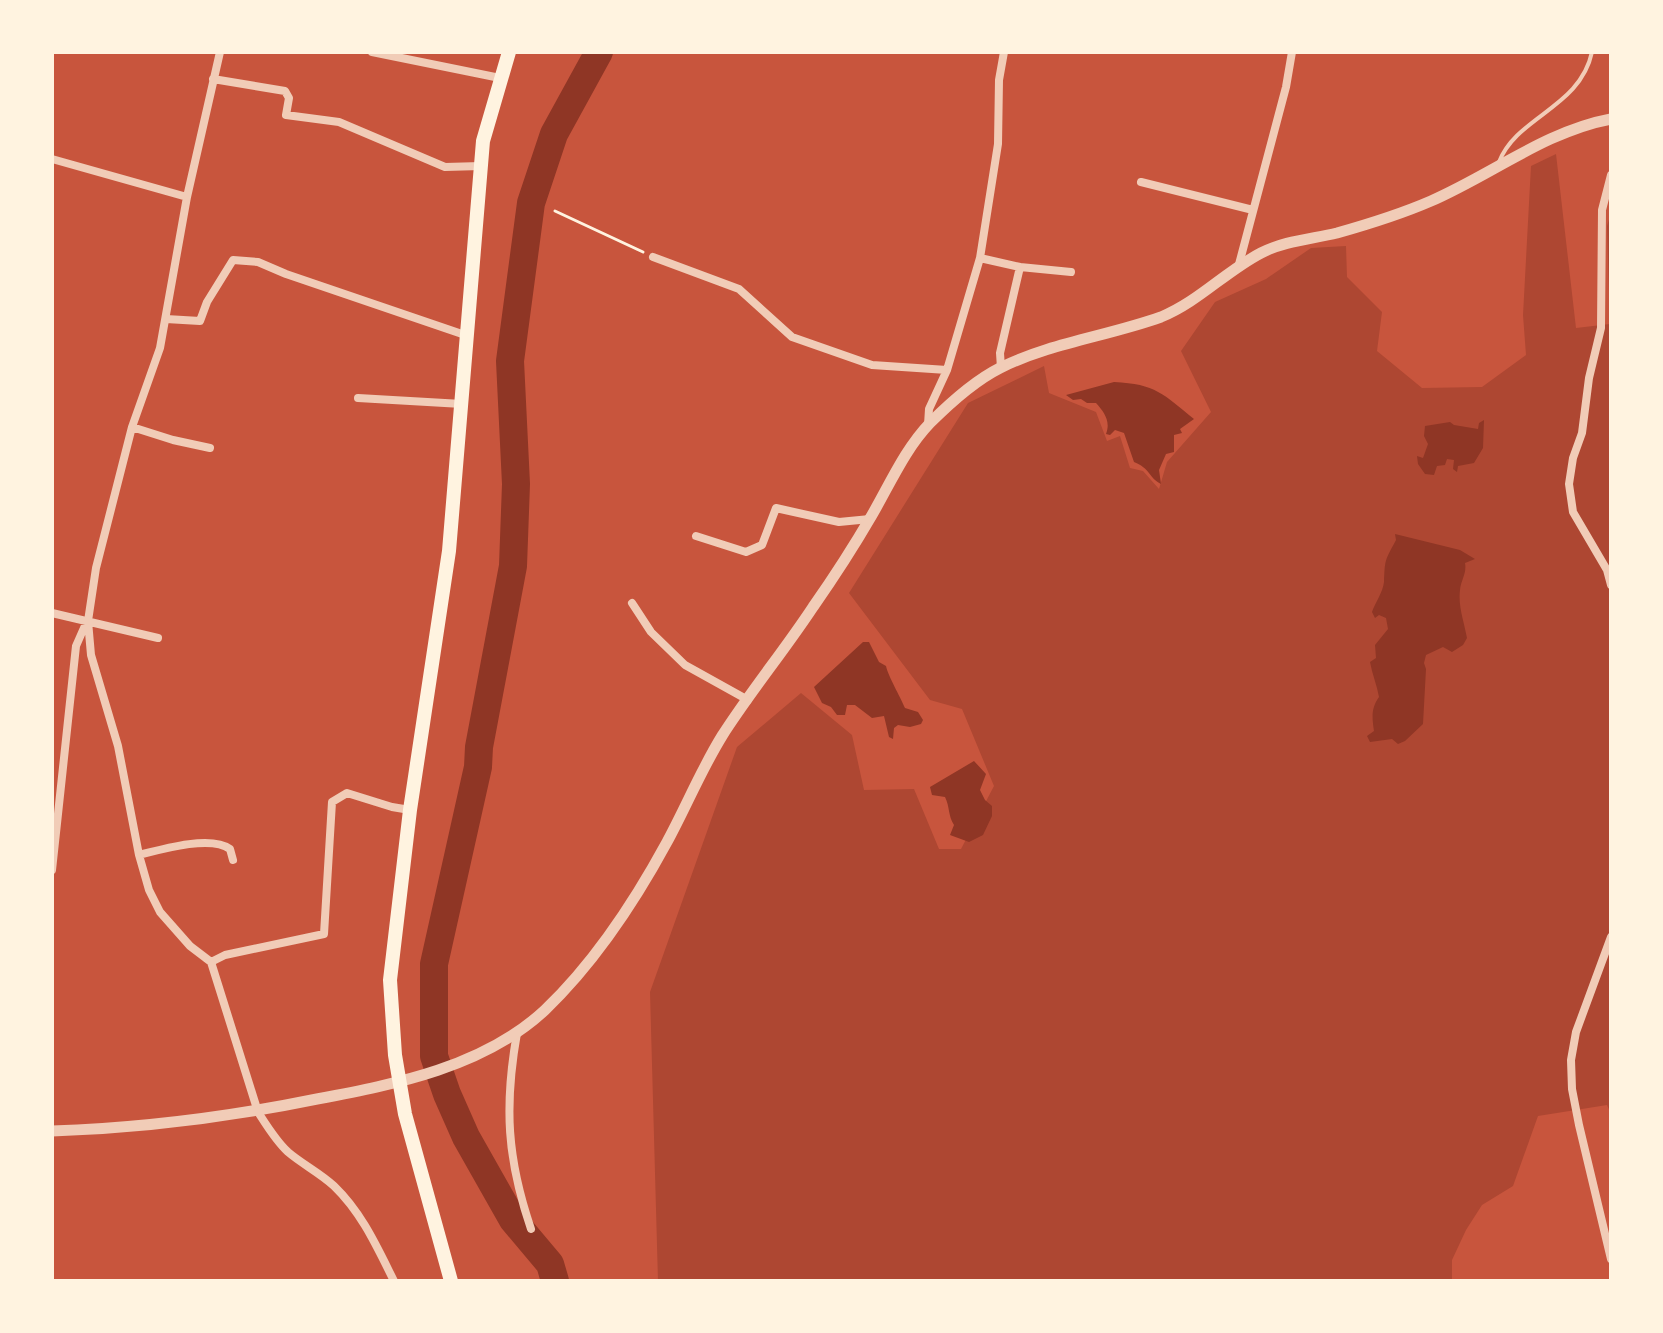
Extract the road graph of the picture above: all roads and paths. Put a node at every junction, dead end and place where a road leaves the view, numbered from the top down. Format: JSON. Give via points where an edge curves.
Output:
{"nodes":[{"id":1,"x":220,"y":52,"type":"edge"},
{"id":2,"x":372,"y":52,"type":"edge"},
{"id":3,"x":509,"y":52,"type":"edge"},
{"id":4,"x":1004,"y":52,"type":"edge"},
{"id":5,"x":1292,"y":52,"type":"edge"},
{"id":6,"x":1592,"y":52,"type":"edge"},
{"id":7,"x":500,"y":78,"type":"junction"},
{"id":8,"x":213,"y":79,"type":"junction"},
{"id":9,"x":1611,"y":119,"type":"edge"},
{"id":10,"x":52,"y":159,"type":"edge"},
{"id":11,"x":481,"y":166,"type":"junction"},
{"id":12,"x":1497,"y":168,"type":"junction"},
{"id":13,"x":1611,"y":175,"type":"edge"},
{"id":14,"x":1141,"y":182,"type":"dead end"},
{"id":15,"x":187,"y":197,"type":"junction"},
{"id":16,"x":1253,"y":210,"type":"junction"},
{"id":17,"x":555,"y":211,"type":"dead end"},
{"id":18,"x":1606,"y":212,"type":"edge"},
{"id":19,"x":653,"y":257,"type":"joint"},
{"id":20,"x":980,"y":258,"type":"junction"},
{"id":21,"x":1020,"y":267,"type":"junction"},
{"id":22,"x":1237,"y":269,"type":"junction"},
{"id":23,"x":1071,"y":272,"type":"dead end"},
{"id":24,"x":166,"y":319,"type":"junction"},
{"id":25,"x":465,"y":335,"type":"junction"},
{"id":26,"x":1001,"y":368,"type":"junction"},
{"id":27,"x":947,"y":370,"type":"junction"},
{"id":28,"x":358,"y":398,"type":"dead end"},
{"id":29,"x":462,"y":404,"type":"junction"},
{"id":30,"x":927,"y":426,"type":"junction"},
{"id":31,"x":132,"y":427,"type":"junction"},
{"id":32,"x":210,"y":448,"type":"dead end"},
{"id":33,"x":870,"y":519,"type":"junction"},
{"id":34,"x":696,"y":536,"type":"dead end"},
{"id":35,"x":1611,"y":585,"type":"edge"},
{"id":36,"x":632,"y":603,"type":"dead end"},
{"id":37,"x":52,"y":613,"type":"edge"},
{"id":38,"x":88,"y":621,"type":"junction"},
{"id":39,"x":158,"y":638,"type":"dead end"},
{"id":40,"x":748,"y":700,"type":"junction"},
{"id":41,"x":410,"y":810,"type":"junction"},
{"id":42,"x":139,"y":855,"type":"junction"},
{"id":43,"x":233,"y":860,"type":"dead end"},
{"id":44,"x":52,"y":870,"type":"edge"},
{"id":45,"x":1611,"y":937,"type":"edge"},
{"id":46,"x":211,"y":962,"type":"junction"},
{"id":47,"x":517,"y":1033,"type":"junction"},
{"id":48,"x":400,"y":1082,"type":"junction"},
{"id":49,"x":258,"y":1112,"type":"junction"},
{"id":50,"x":52,"y":1131,"type":"edge"},
{"id":51,"x":531,"y":1229,"type":"dead end"},
{"id":52,"x":1611,"y":1259,"type":"edge"},
{"id":53,"x":394,"y":1281,"type":"edge"},
{"id":54,"x":451,"y":1281,"type":"edge"}],
"edges":[{"from":1,"to":8,"type":"street"},
{"from":2,"to":7,"type":"street"},
{"from":3,"to":7,"type":"main road"},
{"from":4,"to":20,"type":"street","via":[[998,144]]},
{"from":5,"to":16,"type":"street"},
{"from":6,"to":12,"type":"lane","via":[[1586,72],[1559,104],[1503,151]]},
{"from":7,"to":11,"type":"main road"},
{"from":8,"to":11,"type":"street","via":[[285,91],[286,115],[339,122],[445,167]]},
{"from":8,"to":15,"type":"street"},
{"from":9,"to":12,"type":"street","via":[[1538,144]]},
{"from":10,"to":15,"type":"street"},
{"from":11,"to":25,"type":"main road"},
{"from":12,"to":22,"type":"street","via":[[1431,201],[1285,244]]},
{"from":13,"to":18,"type":"street"},
{"from":14,"to":16,"type":"street"},
{"from":15,"to":24,"type":"street"},
{"from":16,"to":22,"type":"street"},
{"from":17,"to":19,"type":"path"},
{"from":18,"to":35,"type":"street","via":[[1601,328],[1569,484],[1573,512]]},
{"from":19,"to":27,"type":"street","via":[[739,289],[792,337],[872,365]]},
{"from":20,"to":21,"type":"street"},
{"from":20,"to":27,"type":"street"},
{"from":21,"to":23,"type":"street"},
{"from":21,"to":26,"type":"street"},
{"from":22,"to":26,"type":"street","via":[[1165,315]]},
{"from":24,"to":25,"type":"street","via":[[200,321],[233,260],[258,262]]},
{"from":24,"to":31,"type":"street","via":[[151,380]]},
{"from":25,"to":29,"type":"main road"},
{"from":26,"to":30,"type":"street"},
{"from":27,"to":30,"type":"street"},
{"from":28,"to":29,"type":"street"},
{"from":29,"to":41,"type":"main road","via":[[449,551]]},
{"from":30,"to":33,"type":"street"},
{"from":31,"to":32,"type":"street"},
{"from":31,"to":38,"type":"street"},
{"from":33,"to":34,"type":"street","via":[[839,522],[776,508],[762,545],[746,552]]},
{"from":33,"to":40,"type":"street"},
{"from":36,"to":40,"type":"street","via":[[651,632],[685,665]]},
{"from":37,"to":38,"type":"street"},
{"from":38,"to":39,"type":"street"},
{"from":38,"to":42,"type":"street","via":[[91,655],[118,746]]},
{"from":38,"to":44,"type":"street","via":[[76,646]]},
{"from":40,"to":47,"type":"street","via":[[721,738],[626,910],[546,1009]]},
{"from":41,"to":46,"type":"street","via":[[347,793],[332,802],[324,934]]},
{"from":41,"to":48,"type":"main road","via":[[390,980]]},
{"from":42,"to":43,"type":"street","via":[[172,846],[223,843]]},
{"from":42,"to":46,"type":"street","via":[[160,912]]},
{"from":45,"to":52,"type":"street","via":[[1571,1060],[1579,1125]]},
{"from":46,"to":49,"type":"street"},
{"from":47,"to":48,"type":"street","via":[[471,1057]]},
{"from":47,"to":51,"type":"street","via":[[509,1093],[510,1152]]},
{"from":48,"to":49,"type":"street"},
{"from":48,"to":54,"type":"main road"},
{"from":49,"to":50,"type":"street"},
{"from":49,"to":53,"type":"street","via":[[289,1152],[333,1185],[354,1209]]}]}
